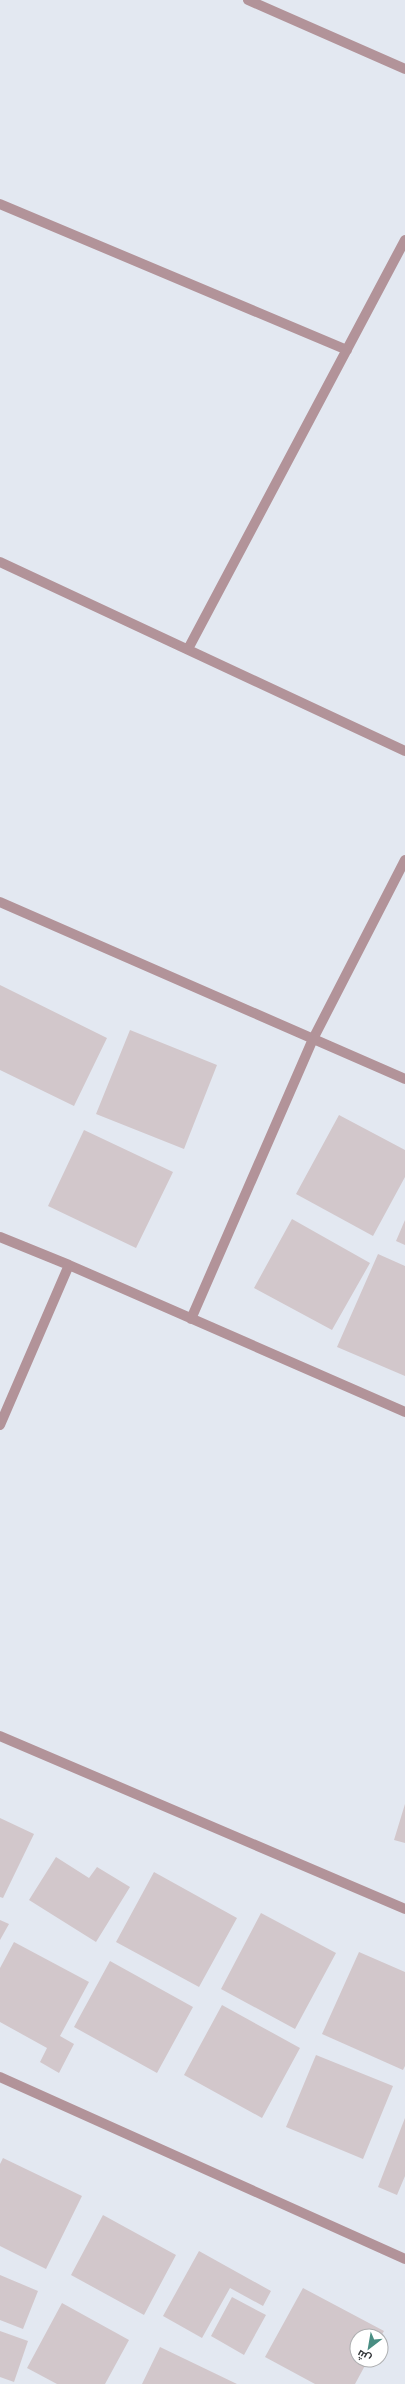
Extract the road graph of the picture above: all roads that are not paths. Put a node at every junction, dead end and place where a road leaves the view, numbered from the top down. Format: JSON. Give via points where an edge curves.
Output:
{"nodes":[{"id":1,"x":248,"y":0,"type":"edge"},
{"id":2,"x":405,"y":69,"type":"edge"},
{"id":3,"x":0,"y":204,"type":"edge"},
{"id":4,"x":405,"y":240,"type":"edge"},
{"id":5,"x":346,"y":350,"type":"junction"},
{"id":6,"x":0,"y":562,"type":"edge"},
{"id":7,"x":188,"y":649,"type":"junction"},
{"id":8,"x":405,"y":751,"type":"edge"},
{"id":9,"x":405,"y":860,"type":"edge"},
{"id":10,"x":0,"y":902,"type":"edge"},
{"id":11,"x":313,"y":1040,"type":"junction"},
{"id":12,"x":405,"y":1079,"type":"edge"},
{"id":13,"x":0,"y":1236,"type":"edge"},
{"id":14,"x":69,"y":1265,"type":"junction"},
{"id":15,"x":191,"y":1319,"type":"junction"},
{"id":16,"x":405,"y":1412,"type":"edge"},
{"id":17,"x":0,"y":1425,"type":"edge"},
{"id":18,"x":0,"y":1736,"type":"edge"},
{"id":19,"x":405,"y":1909,"type":"edge"},
{"id":20,"x":0,"y":2077,"type":"edge"},
{"id":21,"x":405,"y":2259,"type":"edge"}],
"edges":[{"from":1,"to":2,"type":"street"},
{"from":3,"to":5,"type":"street"},
{"from":4,"to":5,"type":"street"},
{"from":5,"to":7,"type":"street"},
{"from":6,"to":7,"type":"street"},
{"from":7,"to":8,"type":"street"},
{"from":9,"to":11,"type":"street"},
{"from":10,"to":11,"type":"street"},
{"from":11,"to":12,"type":"street"},
{"from":11,"to":15,"type":"street"},
{"from":13,"to":14,"type":"street"},
{"from":14,"to":15,"type":"street"},
{"from":14,"to":17,"type":"street"},
{"from":15,"to":16,"type":"street"},
{"from":18,"to":19,"type":"street"},
{"from":20,"to":21,"type":"street"}]}
